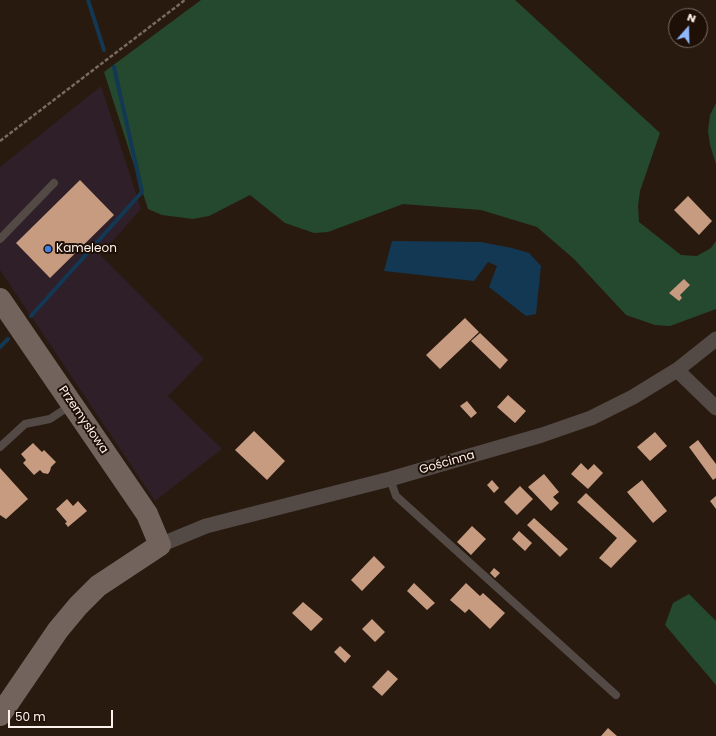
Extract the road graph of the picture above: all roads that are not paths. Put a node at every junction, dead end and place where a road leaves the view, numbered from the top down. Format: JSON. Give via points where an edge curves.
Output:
{"nodes":[{"id":1,"x":54,"y":183,"type":"dead end"},
{"id":2,"x":0,"y":239,"type":"edge"},
{"id":3,"x":0,"y":299,"type":"edge"},
{"id":4,"x":716,"y":339,"type":"edge"},
{"id":5,"x":677,"y":370,"type":"junction"},
{"id":6,"x":72,"y":404,"type":"junction"},
{"id":7,"x":716,"y":408,"type":"edge"},
{"id":8,"x":0,"y":447,"type":"edge"},
{"id":9,"x":390,"y":479,"type":"junction"},
{"id":10,"x":160,"y":545,"type":"junction"},
{"id":11,"x":616,"y":695,"type":"dead end"},
{"id":12,"x":0,"y":715,"type":"edge"}],
"edges":[{"from":1,"to":2,"type":"lane"},
{"from":3,"to":6,"type":"street","name":"Przemysłowa"},
{"from":4,"to":5,"type":"street","name":"Gościnna"},
{"from":5,"to":7,"type":"street"},
{"from":5,"to":9,"type":"street","name":"Gościnna","via":[[633,397],[591,418],[542,435]]},
{"from":6,"to":8,"type":"lane","via":[[50,419],[25,424]]},
{"from":6,"to":10,"type":"street","name":"Przemysłowa","via":[[147,514]]},
{"from":9,"to":10,"type":"street","name":"Gościnna","via":[[206,526]]},
{"from":9,"to":11,"type":"lane","via":[[396,496]]},
{"from":10,"to":12,"type":"street","via":[[98,586],[78,606],[58,630]]}]}
